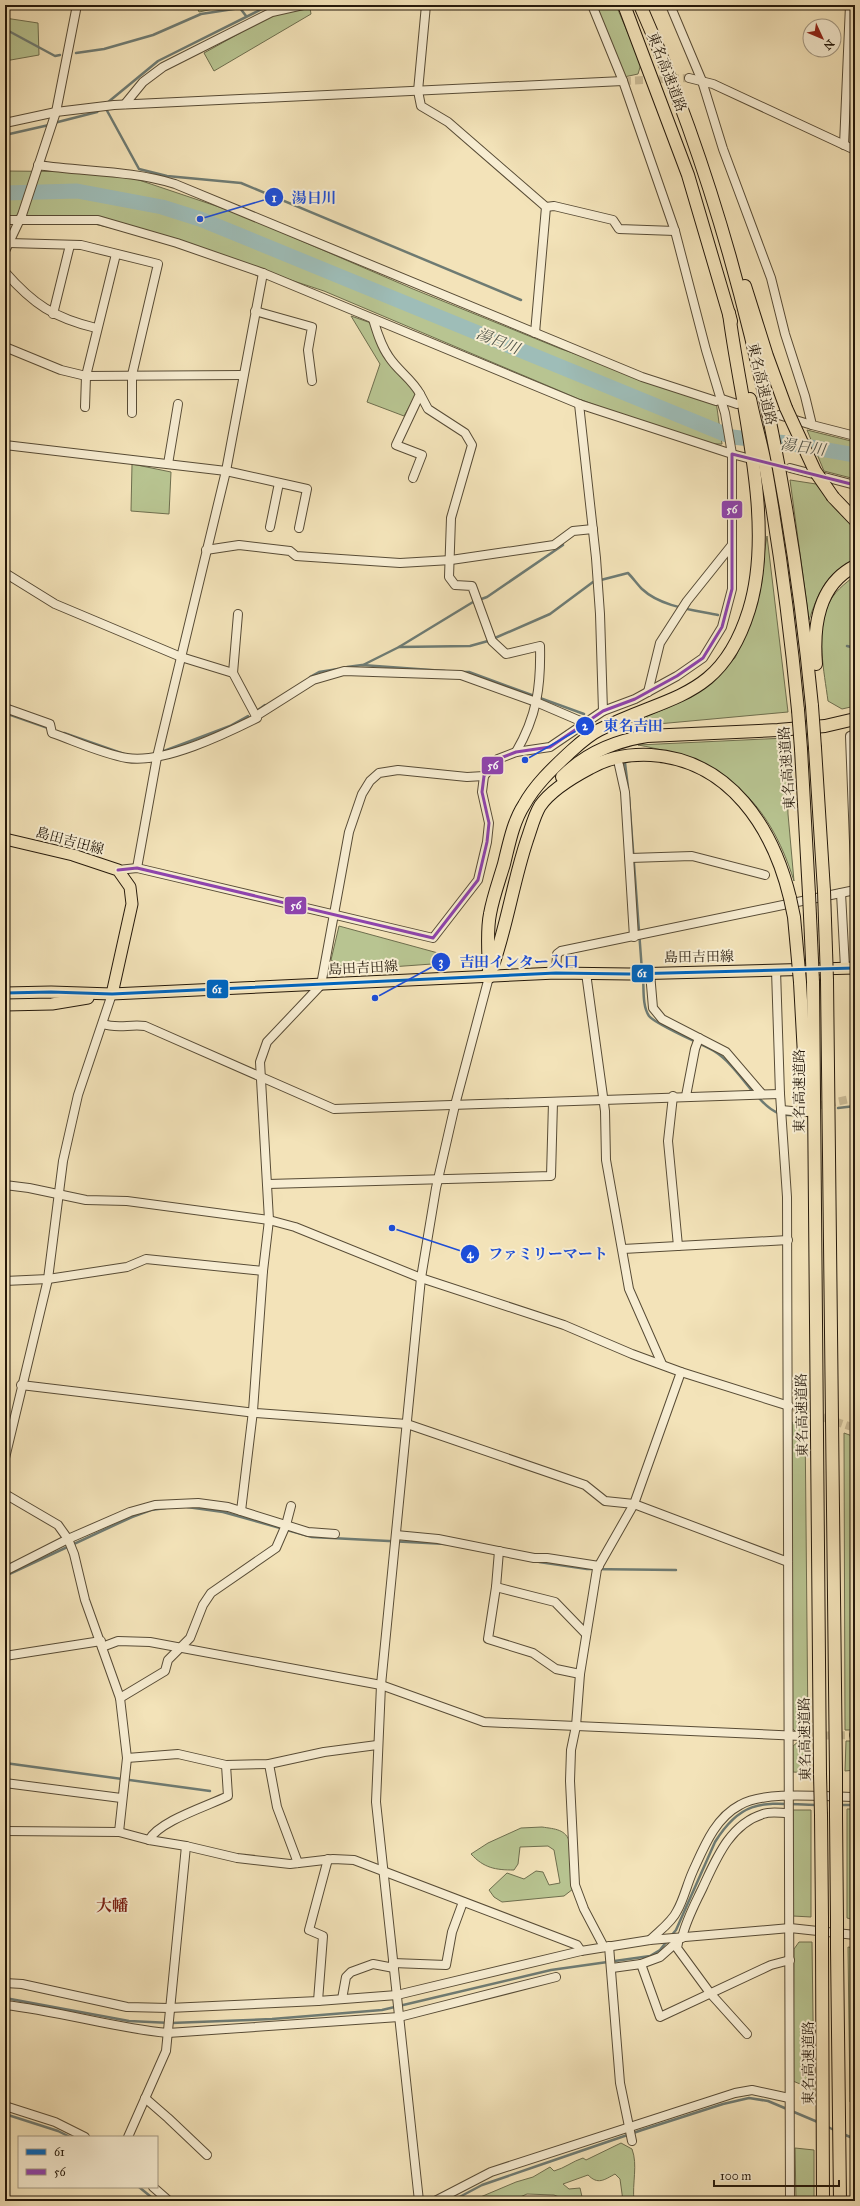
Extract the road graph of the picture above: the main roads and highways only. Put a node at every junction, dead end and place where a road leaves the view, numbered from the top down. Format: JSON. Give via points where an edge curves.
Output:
{"nodes":[{"id":1,"x":624,"y":5,"type":"edge"},
{"id":2,"x":640,"y":5,"type":"edge"},
{"id":3,"x":701,"y":165,"type":"junction"},
{"id":4,"x":744,"y":409,"type":"junction"},
{"id":5,"x":778,"y":413,"type":"junction"},
{"id":6,"x":855,"y":520,"type":"edge"},
{"id":7,"x":855,"y":566,"type":"edge"},
{"id":8,"x":816,"y":706,"type":"junction"},
{"id":9,"x":855,"y":712,"type":"edge"},
{"id":10,"x":855,"y":719,"type":"edge"},
{"id":11,"x":565,"y":757,"type":"junction"},
{"id":12,"x":541,"y":806,"type":"junction"},
{"id":13,"x":5,"y":839,"type":"edge"},
{"id":14,"x":852,"y":968,"type":"edge"},
{"id":15,"x":488,"y":977,"type":"junction"},
{"id":16,"x":5,"y":993,"type":"edge"},
{"id":17,"x":112,"y":994,"type":"junction"},
{"id":18,"x":5,"y":1005,"type":"edge"},
{"id":19,"x":815,"y":1236,"type":"junction"},
{"id":20,"x":823,"y":2201,"type":"edge"},
{"id":21,"x":840,"y":2201,"type":"edge"}],
"edges":[{"from":1,"to":4,"type":"highway","name":"東名高速道路","via":[[668,116],[729,313]]},
{"from":2,"to":3,"type":"highway","name":"東名高速道路"},
{"from":3,"to":5,"type":"highway","name":"東名高速道路"},
{"from":3,"to":5,"type":"highway","via":[[748,294],[767,356]]},
{"from":4,"to":11,"type":"highway","via":[[757,507],[757,555],[753,595],[735,646],[718,668],[700,685],[671,701],[599,730],[584,739]]},
{"from":4,"to":19,"type":"highway","name":"東名高速道路","bridge":true,"via":[[764,458],[787,606],[798,710],[813,982]]},
{"from":5,"to":6,"type":"highway","bridge":true,"via":[[833,497]]},
{"from":5,"to":8,"type":"highway","name":"東名高速道路","via":[[778,462]]},
{"from":7,"to":8,"type":"highway","via":[[832,584],[821,607],[816,629]]},
{"from":8,"to":21,"type":"highway","name":"東名高速道路","bridge":true,"via":[[827,980]]},
{"from":9,"to":11,"type":"highway","via":[[804,721],[628,732],[597,740]]},
{"from":10,"to":12,"type":"highway","via":[[825,726],[648,736],[624,740],[604,747],[568,771],[552,788]]},
{"from":11,"to":15,"type":"highway","via":[[535,789],[523,806],[513,830],[489,915]]},
{"from":12,"to":15,"type":"highway","via":[[522,856],[500,945]]},
{"from":12,"to":19,"type":"highway","bridge":true,"via":[[561,786],[598,763],[646,755],[667,757],[688,763],[724,783],[750,808],[766,831],[777,854],[794,917]]},
{"from":13,"to":17,"type":"main road","name":"島田吉田線","via":[[74,855],[118,870],[130,887],[132,904]]},
{"from":14,"to":15,"type":"main road","name":"島田吉田線","via":[[629,974],[556,973]]},
{"from":15,"to":17,"type":"main road","name":"島田吉田線"},
{"from":16,"to":17,"type":"main road","name":"島田吉田線"},
{"from":17,"to":18,"type":"main road","name":"島田吉田線","via":[[52,1004]]},
{"from":19,"to":20,"type":"highway","name":"東名高速道路","bridge":true}]}
